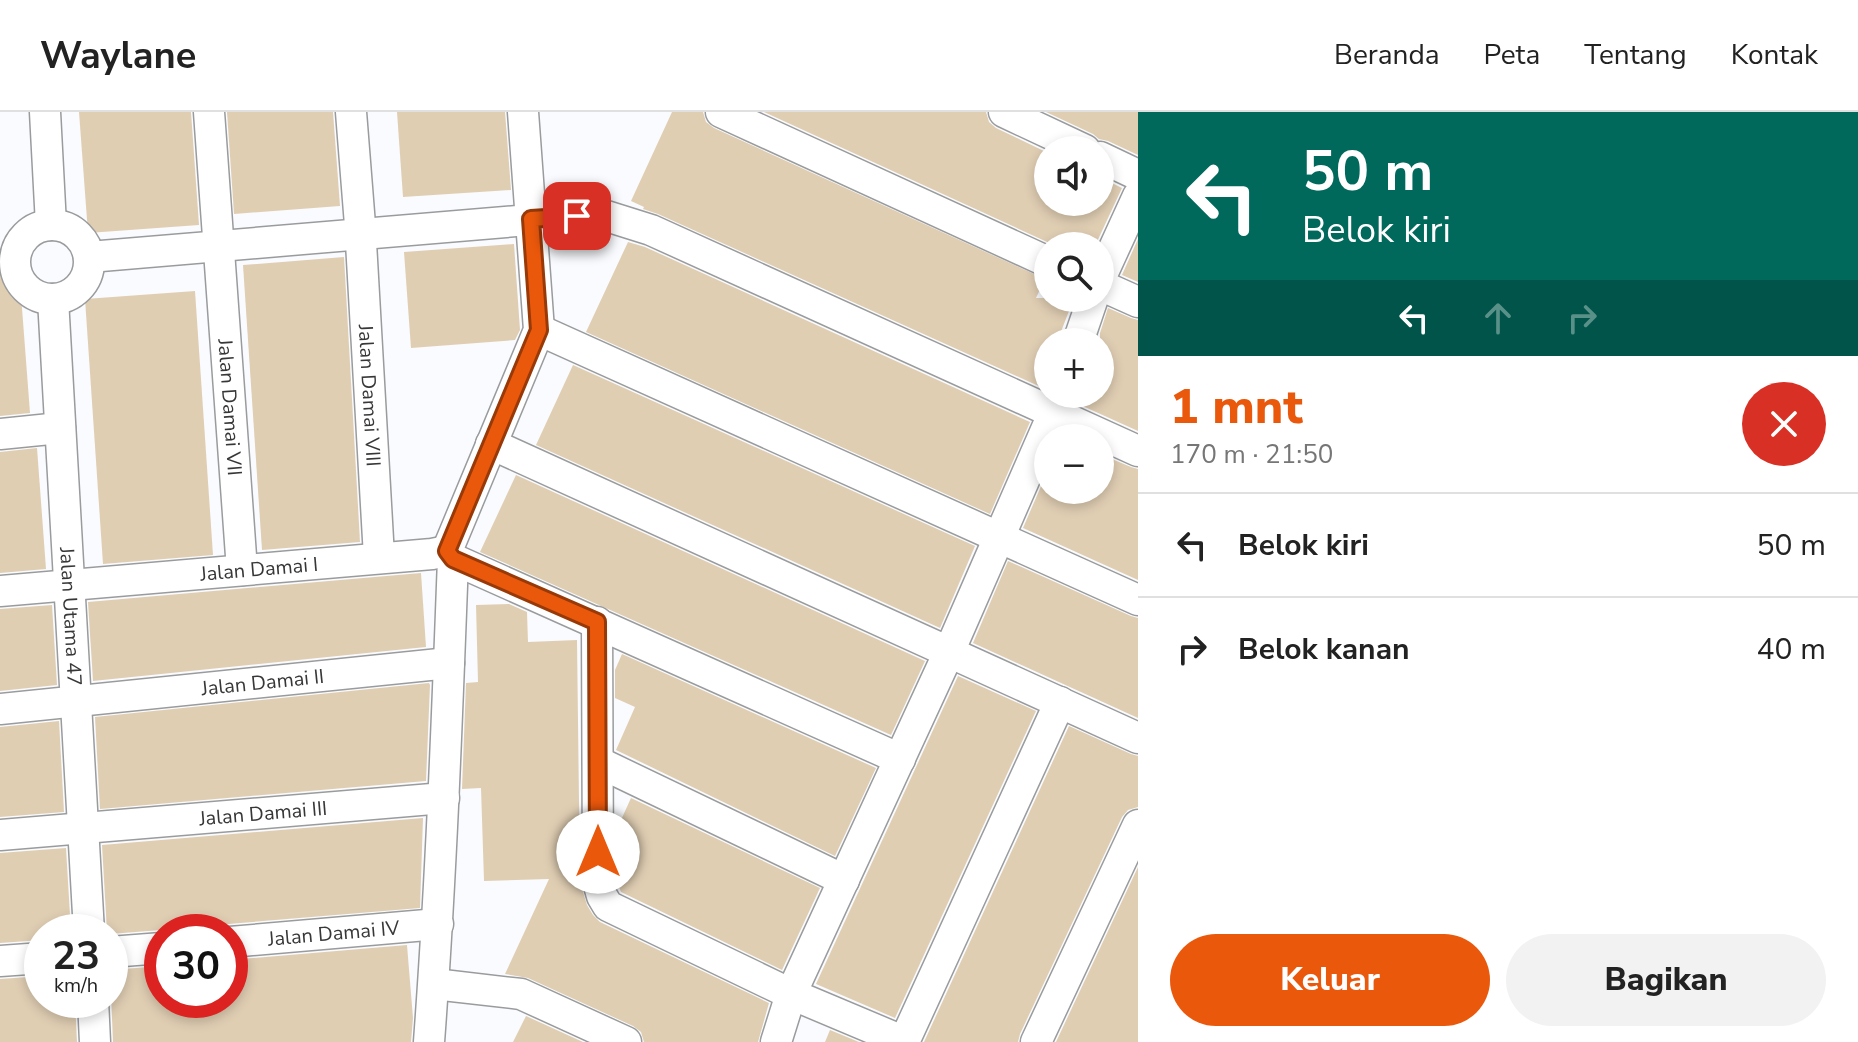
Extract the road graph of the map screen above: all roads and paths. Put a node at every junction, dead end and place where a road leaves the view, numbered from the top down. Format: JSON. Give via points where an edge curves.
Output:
{"nodes":[{"id":1,"x":45,"y":112,"type":"edge"},
{"id":2,"x":209,"y":112,"type":"edge"},
{"id":3,"x":351,"y":112,"type":"edge"},
{"id":4,"x":523,"y":112,"type":"edge"},
{"id":5,"x":721,"y":112,"type":"edge"},
{"id":6,"x":1004,"y":112,"type":"edge"},
{"id":7,"x":1041,"y":120,"type":"edge"},
{"id":8,"x":1064,"y":136,"type":"edge"},
{"id":9,"x":1114,"y":164,"type":"edge"},
{"id":10,"x":1138,"y":175,"type":"edge"},
{"id":11,"x":1138,"y":196,"type":"edge"},
{"id":12,"x":531,"y":219,"type":"junction"},
{"id":13,"x":51,"y":225,"type":"junction"},
{"id":14,"x":360,"y":235,"type":"junction"},
{"id":15,"x":218,"y":247,"type":"junction"},
{"id":16,"x":1114,"y":248,"type":"edge"},
{"id":17,"x":1034,"y":256,"type":"edge"},
{"id":18,"x":89,"y":257,"type":"junction"},
{"id":19,"x":8,"y":272,"type":"edge"},
{"id":20,"x":1114,"y":291,"type":"edge"},
{"id":21,"x":53,"y":299,"type":"junction"},
{"id":22,"x":1138,"y":302,"type":"edge"},
{"id":23,"x":539,"y":330,"type":"junction"},
{"id":24,"x":1034,"y":394,"type":"edge"},
{"id":25,"x":1055,"y":408,"type":"edge"},
{"id":26,"x":1064,"y":408,"type":"edge"},
{"id":27,"x":60,"y":428,"type":"junction"},
{"id":28,"x":0,"y":434,"type":"edge"},
{"id":29,"x":491,"y":444,"type":"junction"},
{"id":30,"x":1138,"y":451,"type":"edge"},
{"id":31,"x":1000,"y":536,"type":"junction"},
{"id":32,"x":450,"y":555,"type":"junction"},
{"id":33,"x":379,"y":557,"type":"junction"},
{"id":34,"x":242,"y":570,"type":"junction"},
{"id":35,"x":69,"y":587,"type":"junction"},
{"id":36,"x":0,"y":591,"type":"edge"},
{"id":37,"x":1138,"y":600,"type":"edge"},
{"id":38,"x":597,"y":622,"type":"junction"},
{"id":39,"x":949,"y":652,"type":"junction"},
{"id":40,"x":449,"y":663,"type":"junction"},
{"id":41,"x":76,"y":702,"type":"junction"},
{"id":42,"x":1060,"y":702,"type":"junction"},
{"id":43,"x":0,"y":709,"type":"edge"},
{"id":44,"x":1138,"y":738,"type":"edge"},
{"id":45,"x":900,"y":759,"type":"junction"},
{"id":46,"x":598,"y":762,"type":"junction"},
{"id":47,"x":444,"y":798,"type":"junction"},
{"id":48,"x":1138,"y":825,"type":"edge"},
{"id":49,"x":83,"y":828,"type":"junction"},
{"id":50,"x":0,"y":835,"type":"edge"},
{"id":51,"x":844,"y":880,"type":"junction"},
{"id":52,"x":88,"y":914,"type":"edge"},
{"id":53,"x":438,"y":924,"type":"junction"},
{"id":54,"x":248,"y":940,"type":"edge"},
{"id":55,"x":24,"y":959,"type":"edge"},
{"id":56,"x":0,"y":961,"type":"edge"},
{"id":57,"x":434,"y":984,"type":"junction"},
{"id":58,"x":791,"y":994,"type":"junction"},
{"id":59,"x":94,"y":1018,"type":"edge"},
{"id":60,"x":95,"y":1042,"type":"edge"},
{"id":61,"x":429,"y":1042,"type":"edge"},
{"id":62,"x":626,"y":1042,"type":"edge"},
{"id":63,"x":776,"y":1042,"type":"edge"},
{"id":64,"x":904,"y":1042,"type":"edge"},
{"id":65,"x":1036,"y":1042,"type":"edge"}],
"edges":[{"from":1,"to":13,"type":"street"},
{"from":2,"to":15,"type":"street","name":"Jalan Damai VII"},
{"from":3,"to":14,"type":"street","name":"Jalan Damai VIII"},
{"from":4,"to":12,"type":"street"},
{"from":5,"to":17,"type":"street"},
{"from":6,"to":7,"type":"street"},
{"from":7,"to":8,"type":"street"},
{"from":9,"to":10,"type":"street"},
{"from":11,"to":16,"type":"street"},
{"from":12,"to":14,"type":"street"},
{"from":12,"to":23,"type":"street"},
{"from":12,"to":24,"type":"street","via":[[600,214],[651,230]]},
{"from":13,"to":18,"type":"street","via":[[72,230]]},
{"from":13,"to":19,"type":"street","via":[[30,232]]},
{"from":14,"to":15,"type":"street"},
{"from":14,"to":33,"type":"street","name":"Jalan Damai VIII"},
{"from":15,"to":18,"type":"street"},
{"from":15,"to":34,"type":"street","name":"Jalan Damai VII"},
{"from":18,"to":21,"type":"street","via":[[84,281],[65,297]]},
{"from":19,"to":21,"type":"street","via":[[30,292]]},
{"from":20,"to":22,"type":"street"},
{"from":21,"to":27,"type":"street","name":"Jalan Utama 47"},
{"from":23,"to":29,"type":"street"},
{"from":23,"to":31,"type":"street"},
{"from":25,"to":31,"type":"street"},
{"from":26,"to":30,"type":"street"},
{"from":27,"to":28,"type":"street"},
{"from":27,"to":35,"type":"street","name":"Jalan Utama 47"},
{"from":29,"to":32,"type":"street"},
{"from":29,"to":39,"type":"street"},
{"from":31,"to":37,"type":"street"},
{"from":31,"to":39,"type":"street"},
{"from":32,"to":33,"type":"street","name":"Jalan Damai I"},
{"from":32,"to":38,"type":"street"},
{"from":32,"to":40,"type":"street"},
{"from":33,"to":34,"type":"street","name":"Jalan Damai I"},
{"from":34,"to":35,"type":"street","name":"Jalan Damai I"},
{"from":35,"to":36,"type":"street","name":"Jalan Damai I"},
{"from":35,"to":41,"type":"street","name":"Jalan Utama 47"},
{"from":38,"to":45,"type":"street"},
{"from":38,"to":46,"type":"street"},
{"from":39,"to":42,"type":"street"},
{"from":39,"to":45,"type":"street"},
{"from":40,"to":41,"type":"street","name":"Jalan Damai II"},
{"from":40,"to":47,"type":"street"},
{"from":41,"to":43,"type":"street","name":"Jalan Damai II"},
{"from":41,"to":49,"type":"street","name":"Jalan Utama 47"},
{"from":42,"to":44,"type":"street"},
{"from":42,"to":64,"type":"street"},
{"from":45,"to":51,"type":"street"},
{"from":46,"to":51,"type":"street"},
{"from":46,"to":58,"type":"street","via":[[598,882],[608,906]]},
{"from":47,"to":49,"type":"street","name":"Jalan Damai III"},
{"from":47,"to":53,"type":"street"},
{"from":48,"to":65,"type":"street"},
{"from":49,"to":50,"type":"street","name":"Jalan Damai III"},
{"from":49,"to":52,"type":"street","name":"Jalan Utama 47"},
{"from":51,"to":58,"type":"street"},
{"from":53,"to":54,"type":"street","name":"Jalan Damai IV"},
{"from":53,"to":57,"type":"street"},
{"from":55,"to":56,"type":"street"},
{"from":57,"to":61,"type":"street"},
{"from":57,"to":62,"type":"street","via":[[521,994]]},
{"from":58,"to":63,"type":"street"},
{"from":58,"to":64,"type":"street"},
{"from":59,"to":60,"type":"street"}]}
